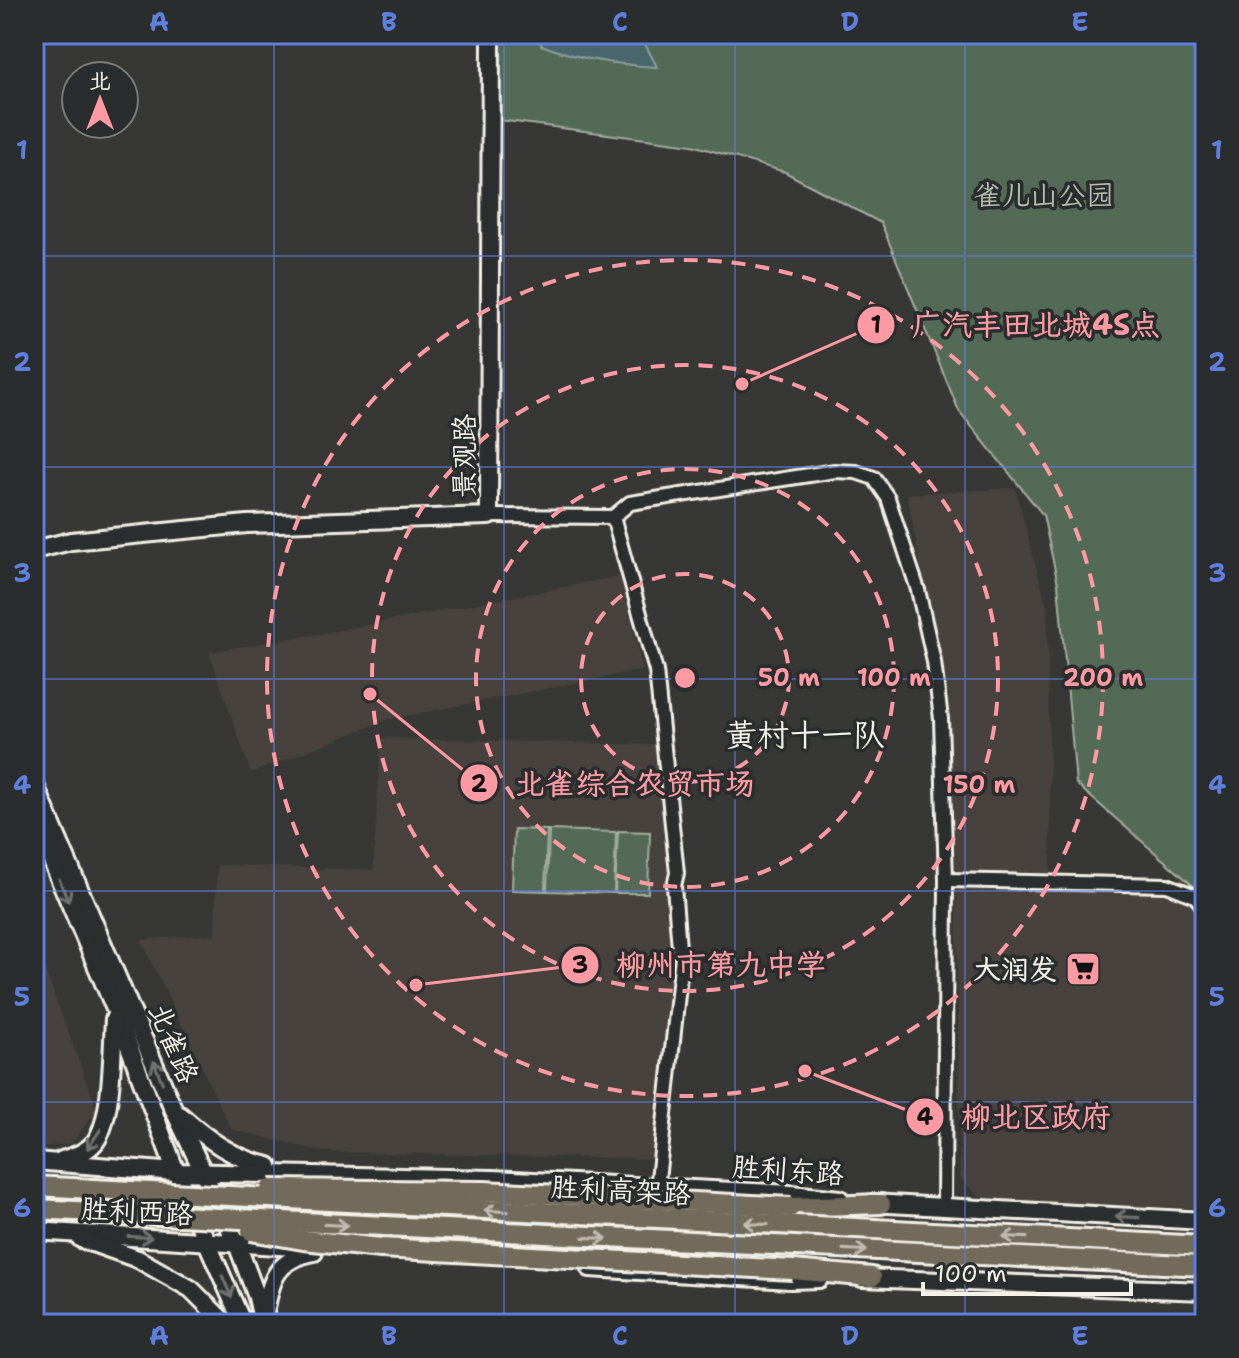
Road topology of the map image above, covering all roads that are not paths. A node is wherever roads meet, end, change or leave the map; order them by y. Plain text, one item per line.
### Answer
1 (491, 34) edge
2 (489, 516) junction
3 (613, 517) junction
4 (34, 550) edge
5 (34, 783) edge
6 (34, 819) edge
7 (946, 880) junction
8 (1205, 908) edge
9 (115, 1009) junction
10 (173, 1108) junction
11 (34, 1161) edge
12 (57, 1162) junction
13 (176, 1172) junction
14 (205, 1172) junction
15 (306, 1174) junction
16 (34, 1186) edge
17 (657, 1189) junction
18 (165, 1194) junction
19 (881, 1204) junction
20 (944, 1207) junction
21 (34, 1209) edge
22 (165, 1216) junction
23 (1205, 1221) edge
24 (34, 1231) edge
25 (64, 1233) junction
26 (208, 1241) junction
27 (237, 1244) junction
28 (1205, 1246) edge
29 (329, 1249) junction
30 (1205, 1266) edge
31 (872, 1277) junction
32 (1205, 1291) edge
33 (226, 1324) edge
34 (243, 1324) edge
35 (263, 1324) edge

1 - 2 main road, 景观路
2 - 3 street
2 - 4 main road, 景观路
3 - 7 street
3 - 17 street
10 -> 5 main road, 北雀路
6 -> 9 main road, 北雀路
7 - 8 street
7 - 20 street
9 -> 12 main road
9 - 13 main road, 北雀路
10 - 14 main road, 北雀路
10 - 15 main road
11 - 12 main road, 胜利西路
12 - 13 main road, 胜利西路
13 - 14 main road, 胜利东路
13 - 26 main road, 北雀路
14 - 15 main road, 胜利东路
14 - 27 main road, 北雀路
15 - 17 main road, 胜利东路
16 - 18 main road, 胜利高架路, bridge
17 - 19 main road, 胜利东路
18 - 19 main road, bridge
28 -> 18 main road, 胜利高架路, bridge
19 - 20 main road, 胜利东路
23 -> 20 main road, 胜利东路
21 - 22 main road, 胜利高架路, bridge
22 -> 30 main road, 胜利高架路, bridge
22 - 31 main road, bridge
24 - 25 main road, 胜利西路
25 -> 26 main road, 胜利西路
25 - 33 main road
26 - 27 main road, 胜利西路
26 -> 34 main road, 北雀路
27 - 29 main road
27 - 35 main road, 北雀路
29 - 31 main road
29 - 35 main road
31 - 32 main road

